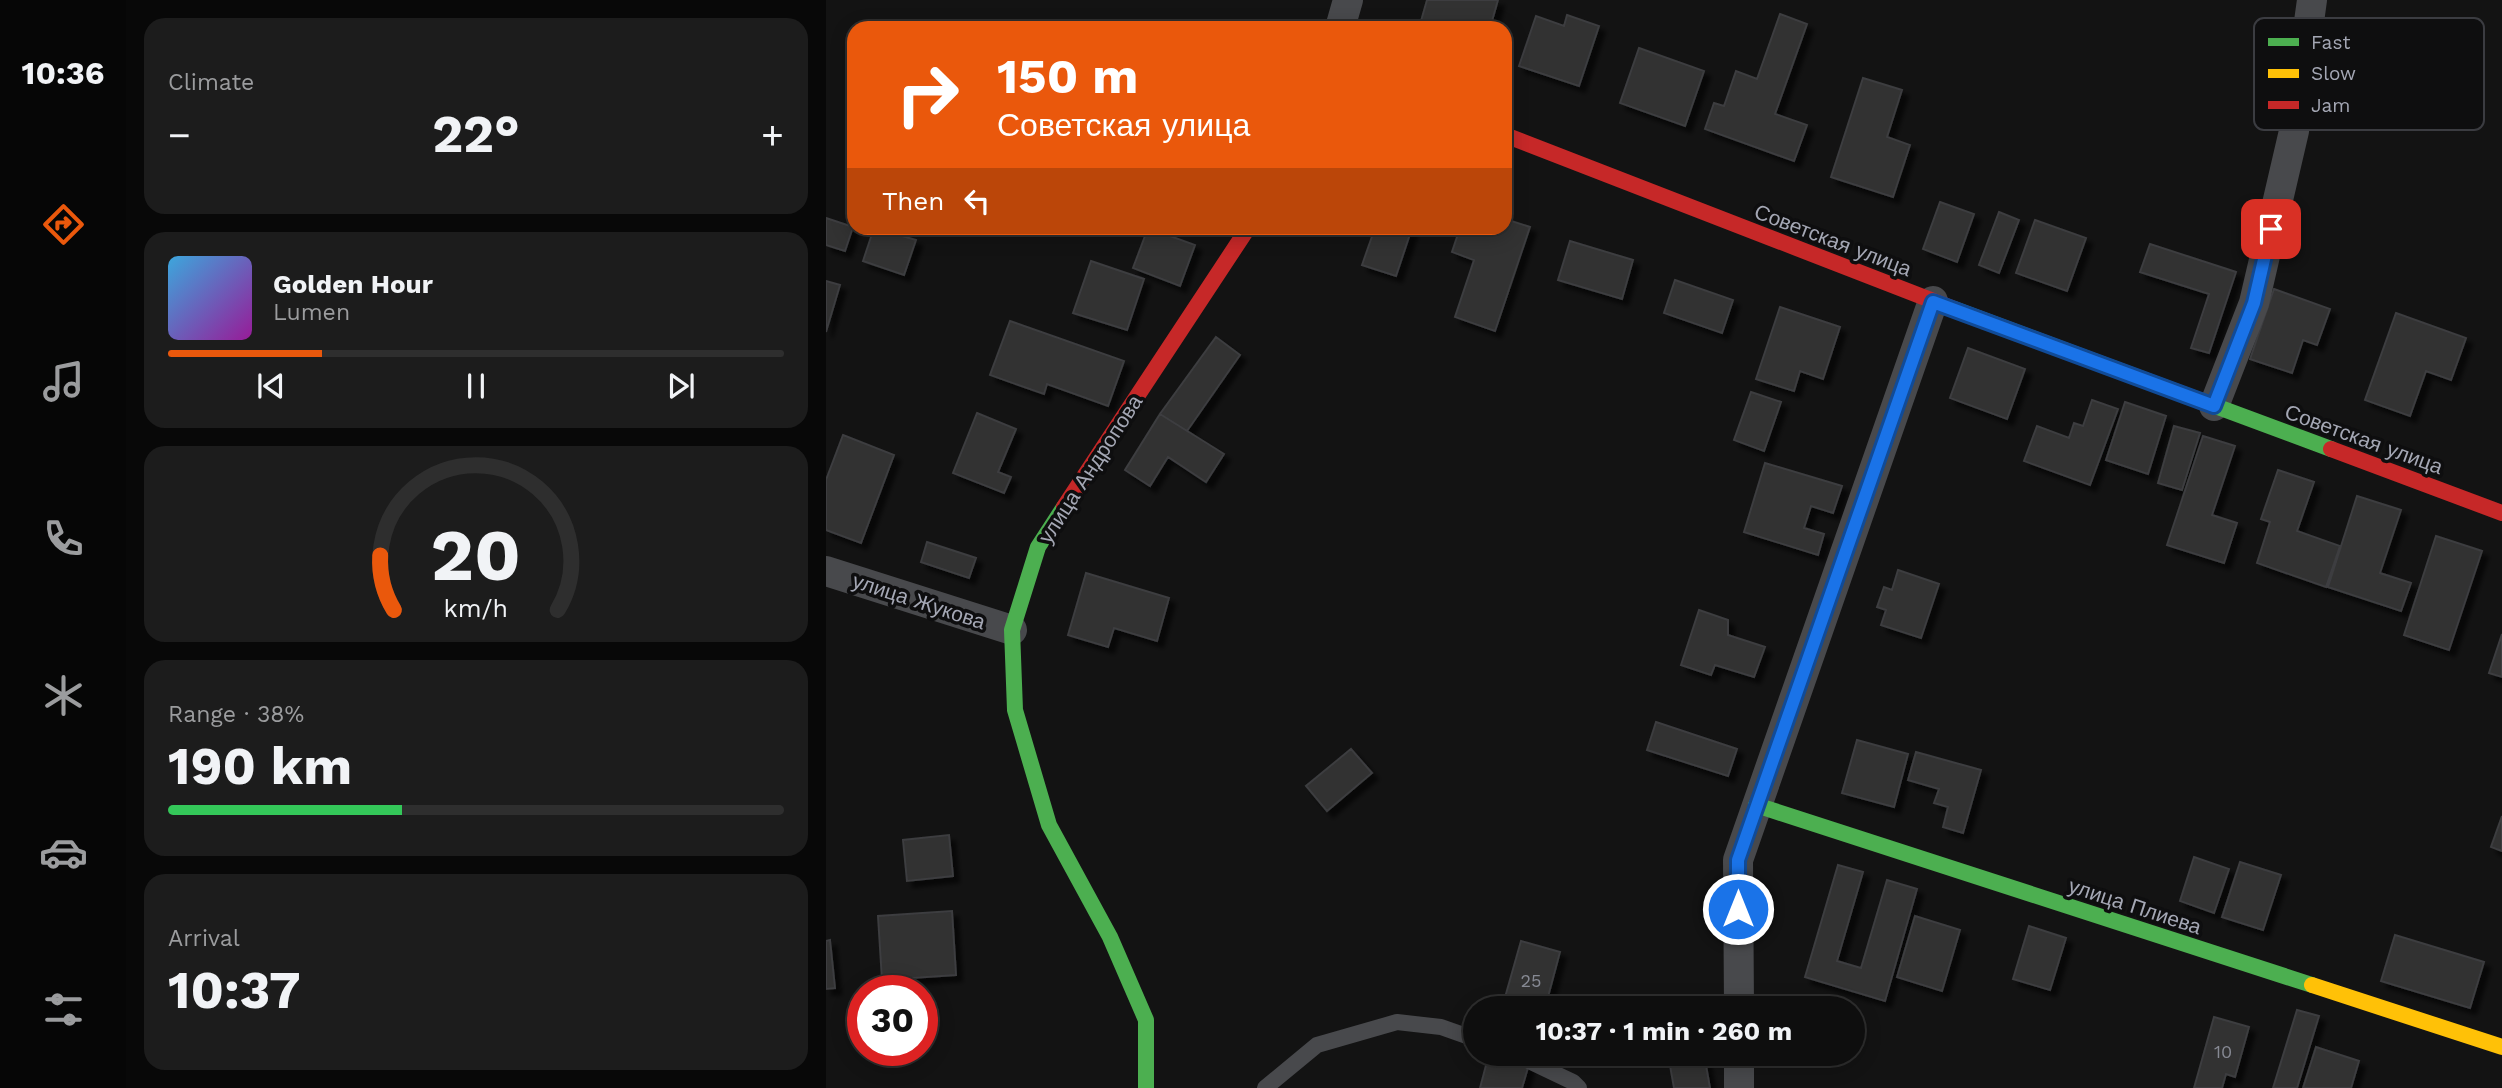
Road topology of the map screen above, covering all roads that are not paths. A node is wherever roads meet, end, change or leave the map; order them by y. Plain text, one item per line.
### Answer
1 (1349, 0) edge
2 (2312, 0) edge
3 (2310, 18) edge
4 (1342, 21) edge
5 (2294, 130) edge
6 (1512, 138) edge
7 (1243, 235) edge
8 (1933, 302) junction
9 (2214, 406) junction
10 (2502, 513) edge
11 (826, 571) edge
12 (1012, 631) junction
13 (1756, 805) junction
14 (1739, 996) edge
15 (1463, 1035) edge
16 (2502, 1047) edge
17 (1539, 1066) edge
18 (1739, 1066) edge
19 (1146, 1088) edge
20 (1265, 1088) edge
21 (1579, 1088) edge
22 (1739, 1088) edge

1 - 4 street
2 - 3 street
5 - 9 street
6 - 8 street, Советская улица
7 - 12 street, улица Андропова
8 - 9 street, Советская улица
8 - 13 street
9 - 10 street, Советская улица
11 - 12 street, улица Жукова
12 - 19 street, улица Андропова
13 - 14 street
13 - 16 street, улица Плиева
15 - 20 lane
17 - 21 lane
18 - 22 street

